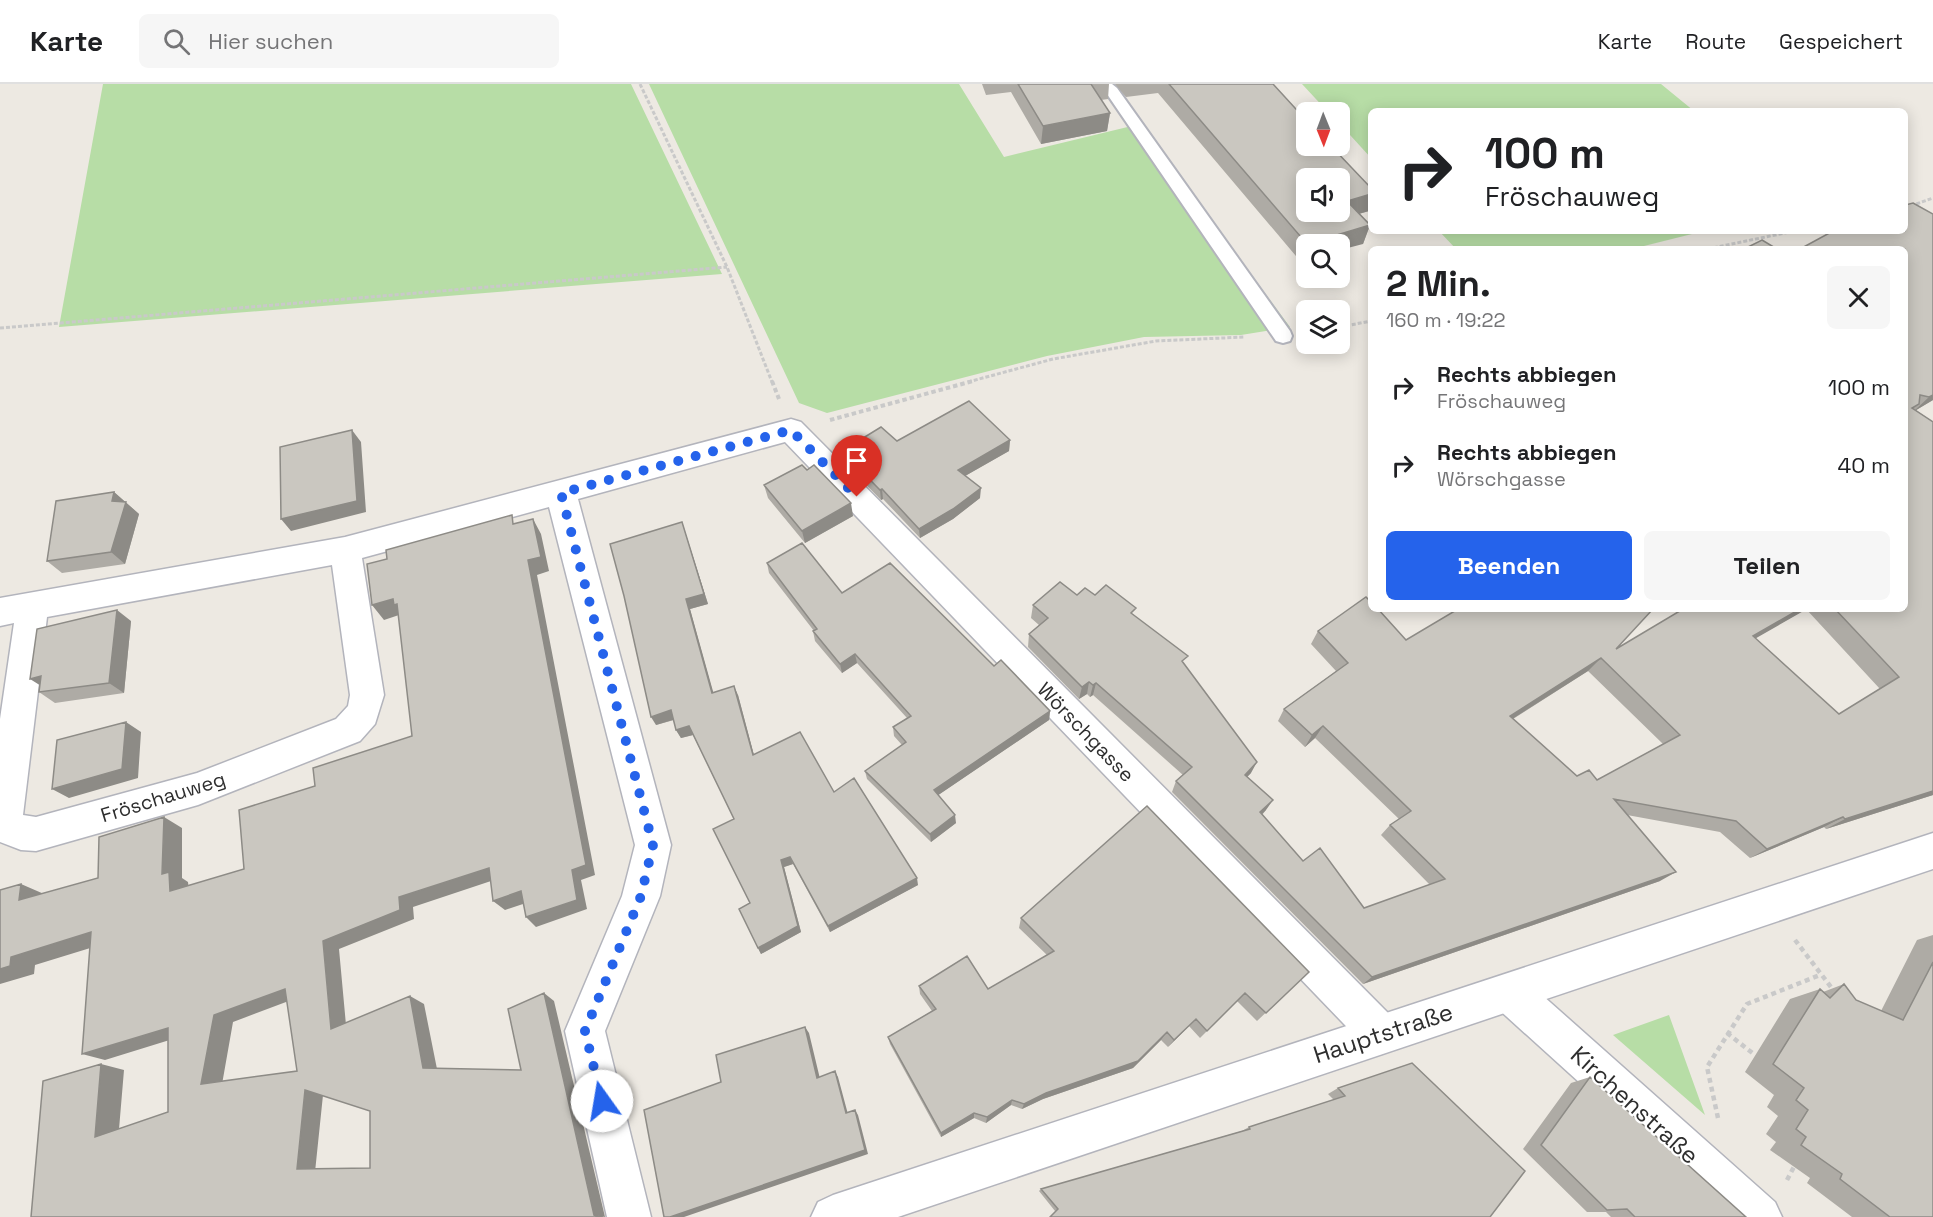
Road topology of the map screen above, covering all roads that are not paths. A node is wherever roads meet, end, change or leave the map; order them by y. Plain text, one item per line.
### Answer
1 (1101, 84) edge
2 (1283, 336) road end
3 (791, 430) joint
4 (561, 493) junction
5 (345, 550) junction
6 (16, 609) edge
7 (1933, 851) edge
8 (1510, 993) junction
9 (1381, 1034) junction
10 (629, 1217) edge
11 (833, 1217) edge
12 (1760, 1217) edge

1 - 2 lane
3 - 4 street, Fröschauweg
3 - 9 street, Wörschgasse
4 - 5 street, Fröschauweg
4 - 10 street
5 - 6 street, Fröschauweg
5 - 6 street, Fröschauweg
7 - 8 street, Hauptstraße
8 - 9 street, Hauptstraße
8 - 12 street, Kirchenstraße
9 - 11 street, Hauptstraße

